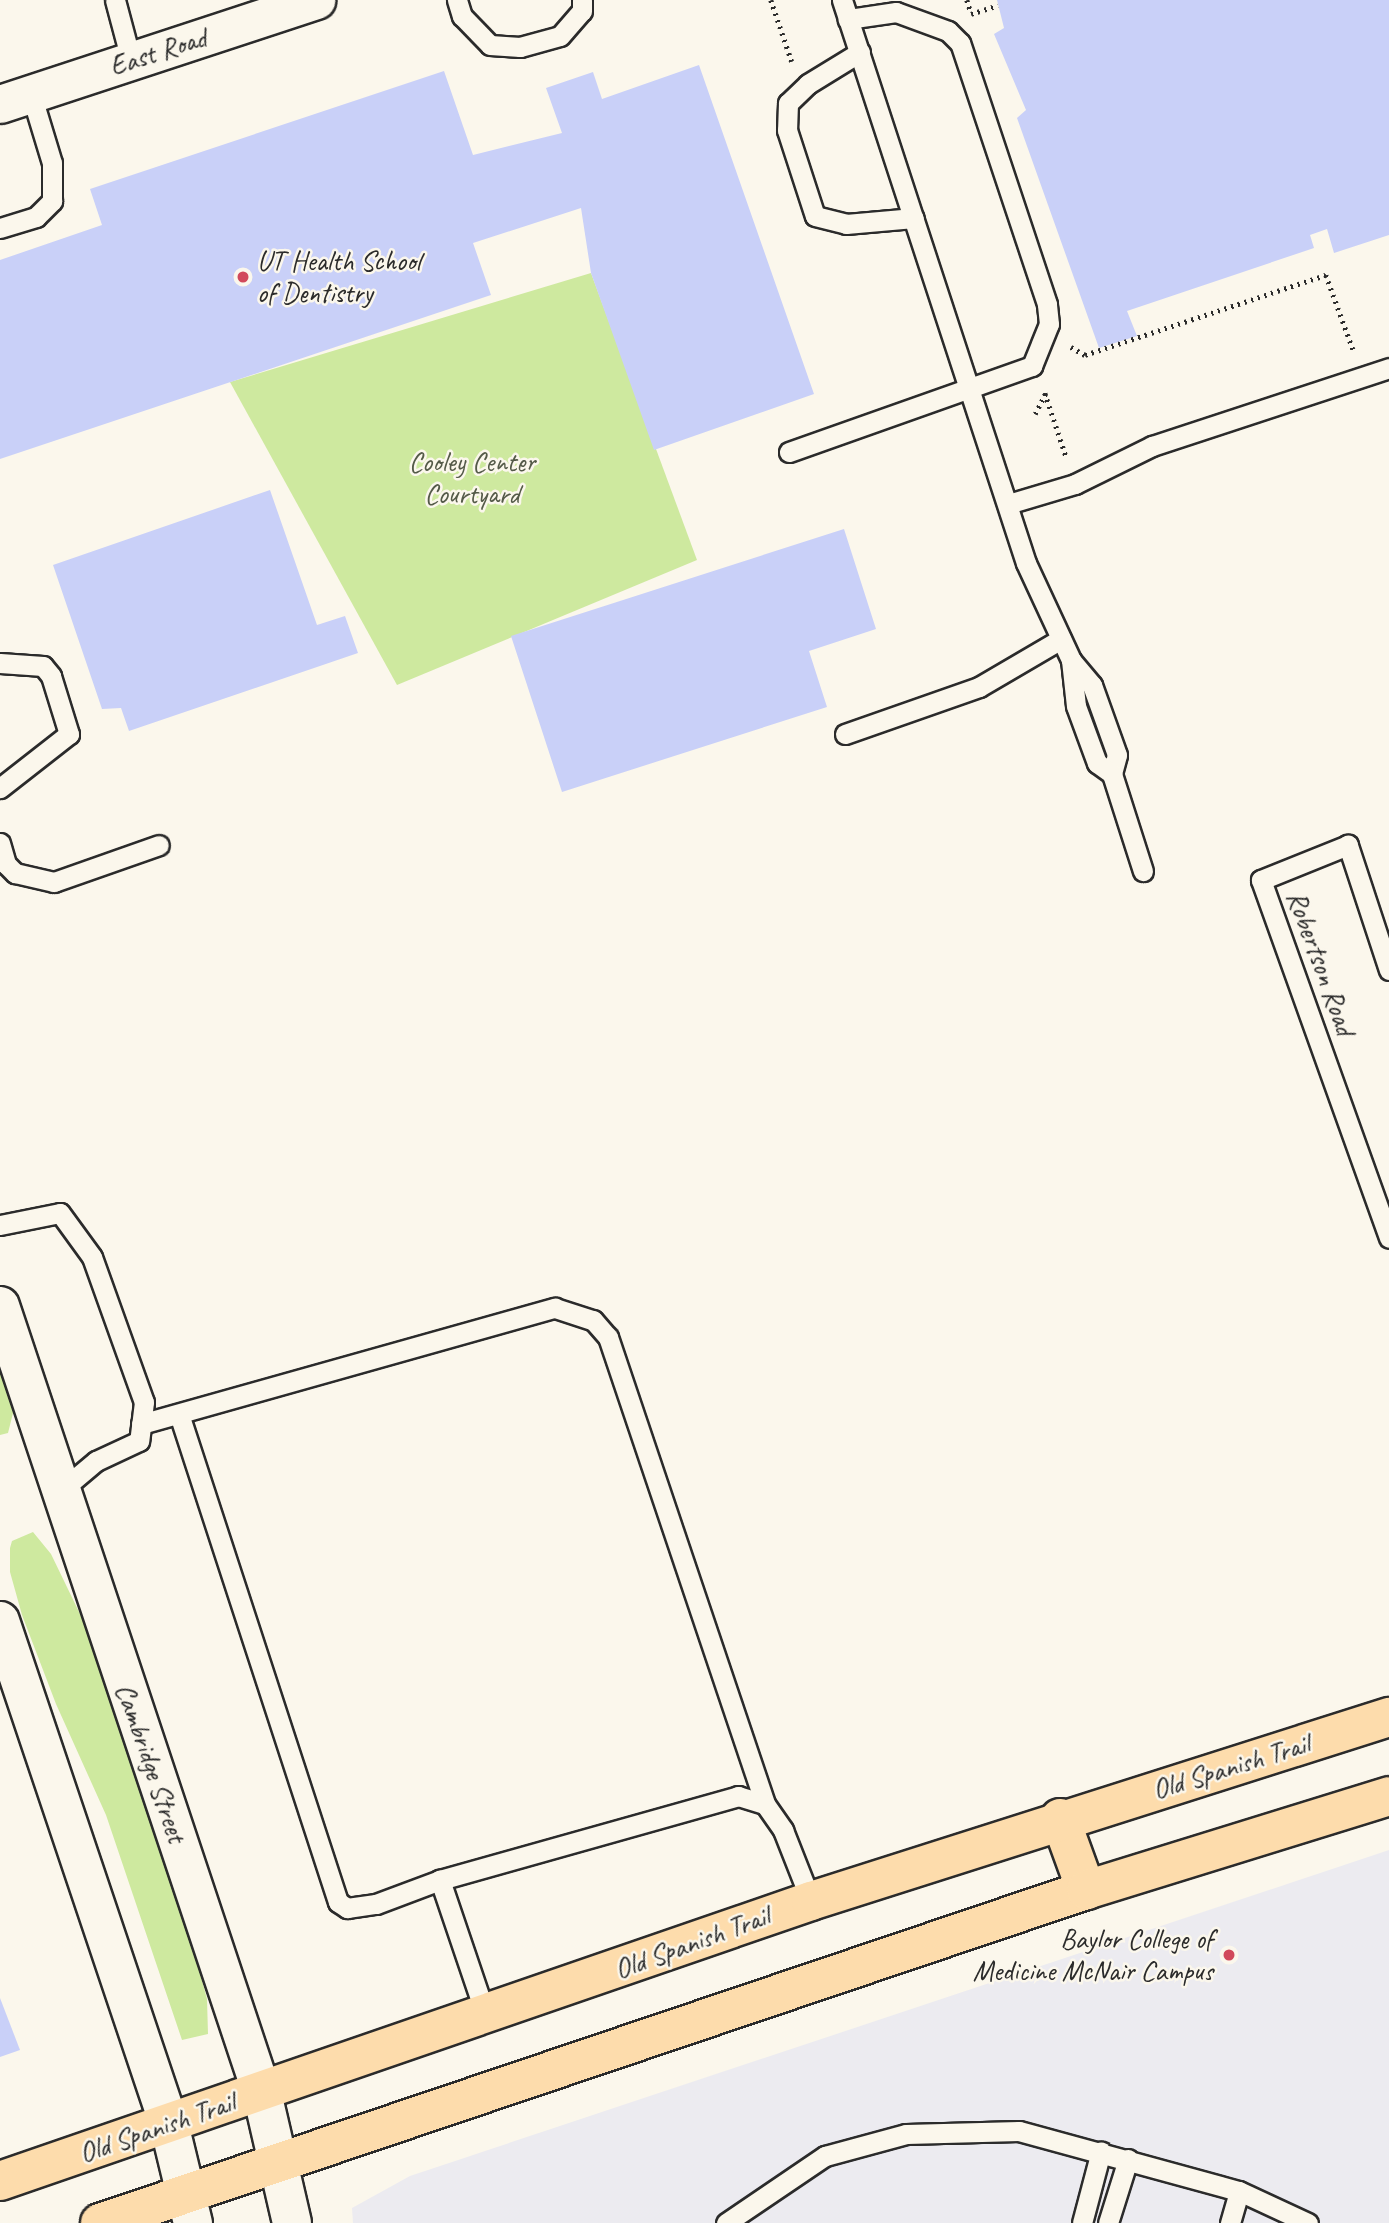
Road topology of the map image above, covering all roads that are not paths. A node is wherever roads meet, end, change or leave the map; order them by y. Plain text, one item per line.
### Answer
1 (316, 0) edge
2 (457, 0) edge
3 (582, 0) edge
4 (114, 1) edge
5 (845, 9) edge
6 (860, 52) junction
7 (131, 61) junction
8 (15, 99) edge
9 (914, 218) junction
10 (0, 228) edge
11 (1389, 369) edge
12 (970, 388) junction
13 (789, 452) dead end
14 (1008, 504) junction
15 (1061, 639) junction
16 (0, 663) edge
17 (845, 734) dead end
18 (0, 788) edge
19 (0, 843) edge
20 (159, 845) dead end
21 (1143, 871) dead end
22 (1389, 970) edge
23 (0, 1225) edge
24 (1389, 1238) edge
25 (0, 1306) edge
26 (179, 1414) junction
27 (141, 1424) junction
28 (59, 1492) junction
29 (0, 1621) edge
30 (1389, 1717) edge
31 (1389, 1796) edge
32 (765, 1804) junction
33 (1060, 1818) junction
34 (440, 1880) junction
35 (1086, 1890) junction
36 (811, 1901) junction
37 (486, 2016) junction
38 (262, 2092) junction
39 (169, 2124) junction
40 (1101, 2151) junction
41 (1128, 2159) junction
42 (277, 2163) junction
43 (0, 2181) edge
44 (1239, 2191) junction
45 (190, 2208) edge
46 (100, 2223) edge
47 (292, 2223) edge
48 (726, 2223) edge
49 (1082, 2223) edge
50 (1108, 2223) edge
51 (1230, 2223) edge
52 (1308, 2223) edge

1 - 7 street, East Road
2 - 3 lane
4 - 7 lane
5 - 6 lane
5 - 12 lane
6 - 9 lane
6 - 9 lane
7 - 8 street, East Road
8 - 10 lane
9 - 12 lane
11 - 14 lane
12 - 13 lane
12 - 14 lane
14 - 15 lane
15 - 17 lane
15 - 21 lane
16 - 18 lane
19 - 20 lane
22 - 24 lane, Robertson Road
23 - 27 lane
25 - 28 street, Cambridge Street
26 - 27 lane
26 - 32 lane
26 - 34 lane
27 - 28 lane
28 - 38 street, Cambridge Street
29 - 39 street
30 - 33 main road, Old Spanish Trail
31 - 35 main road
32 - 34 lane
32 - 36 lane
33 - 35 main road
33 - 36 main road, Old Spanish Trail
34 - 37 lane
35 - 42 main road
36 - 37 main road, Old Spanish Trail
37 - 38 main road, Old Spanish Trail
38 - 39 main road, Old Spanish Trail
38 - 42 street, Cambridge Street
39 - 43 main road, Old Spanish Trail
39 - 45 street
40 - 41 lane
40 - 48 lane
40 - 49 lane
41 - 44 lane
41 - 50 lane
42 - 45 main road
42 - 47 street, Cambridge Street
44 - 51 lane
44 - 52 lane
45 - 46 main road

